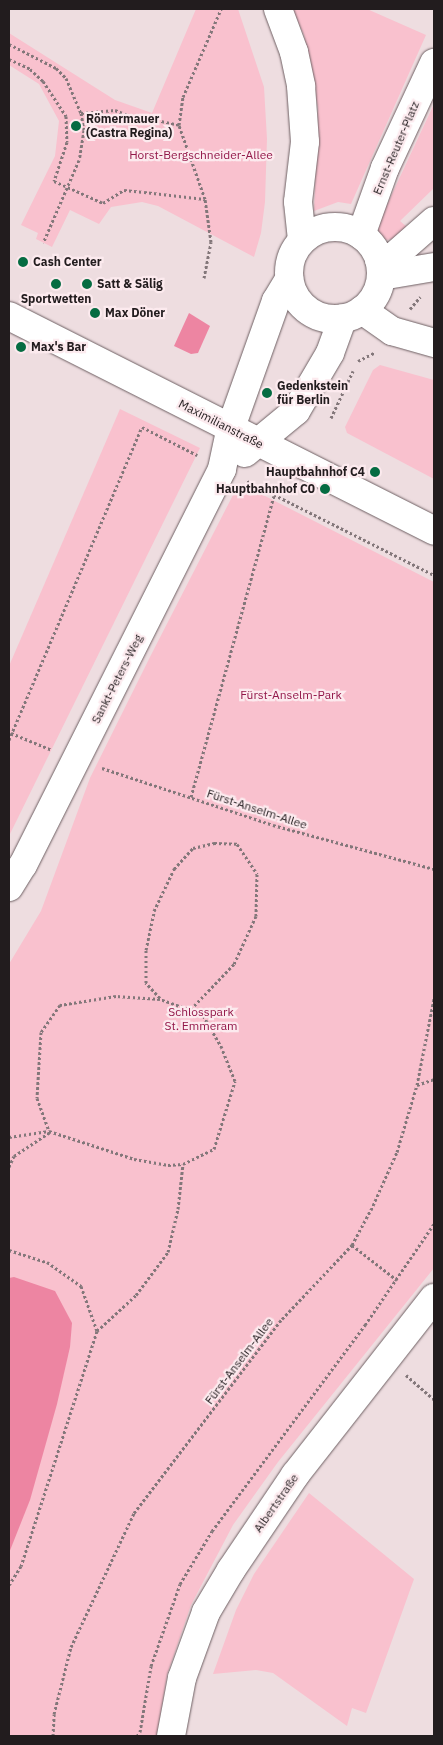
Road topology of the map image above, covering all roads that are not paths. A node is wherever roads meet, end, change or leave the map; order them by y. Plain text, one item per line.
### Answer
1 (278, 9) edge
2 (434, 63) edge
3 (434, 221) edge
4 (361, 235) junction
5 (302, 241) junction
6 (380, 268) junction
7 (434, 268) edge
8 (289, 279) junction
9 (353, 314) junction
10 (9, 316) edge
11 (434, 343) edge
12 (230, 430) junction
13 (259, 444) junction
14 (222, 469) junction
15 (434, 531) edge
16 (9, 887) edge
17 (434, 1298) edge
18 (171, 1736) edge

1 - 5 street
2 - 4 street, Ernst-Reuter-Platz
3 - 6 street
4 - 5 street
4 - 6 street
5 - 8 street
6 - 7 street
6 - 9 street
8 - 9 street
8 - 12 street
9 - 11 street
9 - 13 street
10 - 12 street, Maximilianstraße
12 - 13 street, Maximilianstraße
12 - 14 street, Sankt-Peters-Weg
13 - 14 street, Sankt-Peters-Weg
13 - 15 street, Maximilianstraße
14 - 16 street, Sankt-Peters-Weg
17 - 18 street, Albertstraße

